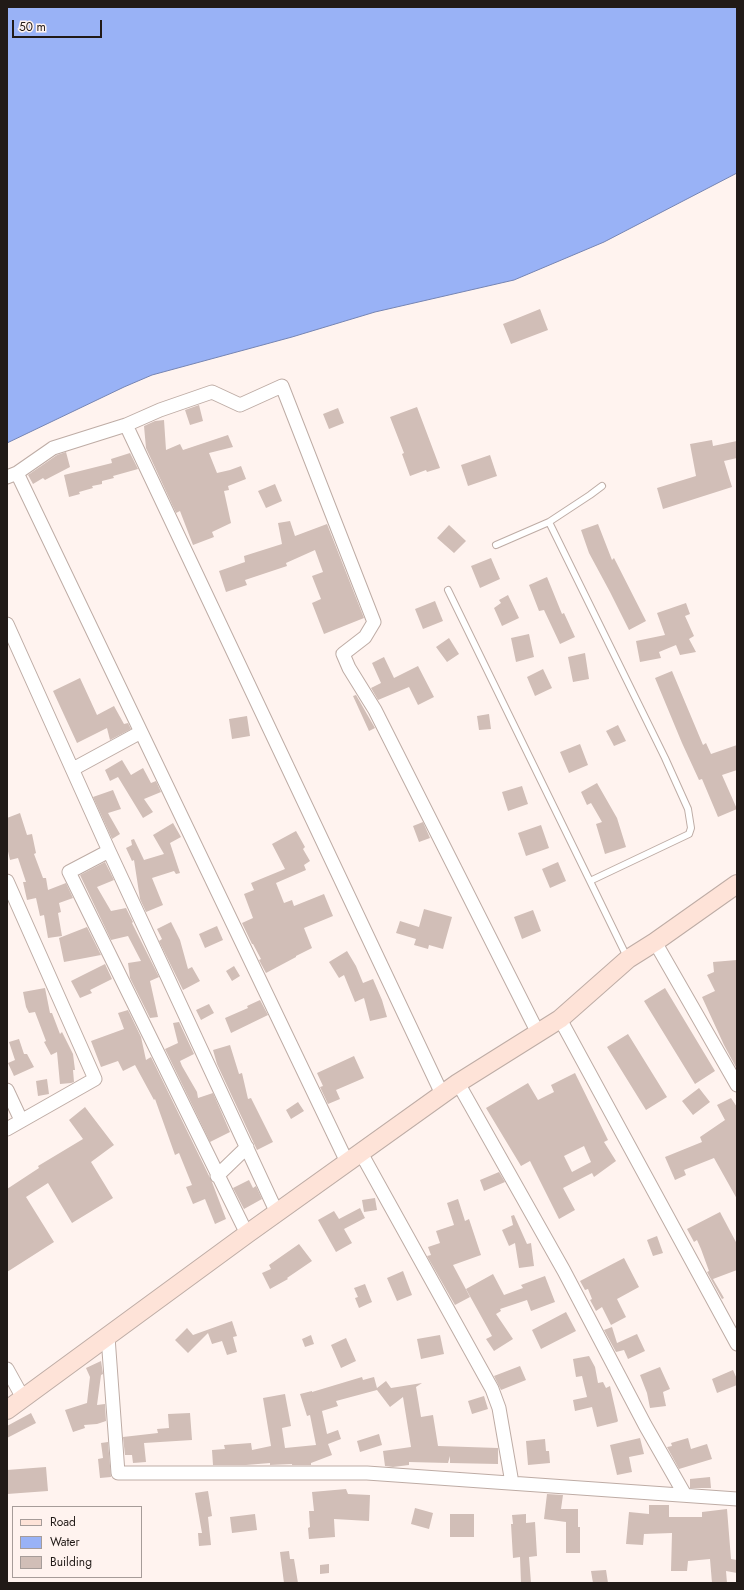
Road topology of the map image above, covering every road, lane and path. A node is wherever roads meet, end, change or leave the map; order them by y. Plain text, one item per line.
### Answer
1 (126, 426) junction
2 (12, 475) edge
3 (602, 486) dead end
4 (549, 522) junction
5 (496, 545) dead end
6 (448, 590) dead end
7 (7, 624) edge
8 (141, 732) junction
9 (73, 769) junction
10 (109, 851) junction
11 (7, 881) edge
12 (590, 881) junction
13 (737, 884) edge
14 (655, 942) junction
15 (628, 959) junction
16 (560, 1019) junction
17 (538, 1033) junction
18 (458, 1083) junction
19 (737, 1085) edge
20 (7, 1090) edge
21 (442, 1094) junction
22 (22, 1120) junction
23 (7, 1129) edge
24 (247, 1147) junction
25 (355, 1158) junction
26 (217, 1176) junction
27 (278, 1214) junction
28 (246, 1234) junction
29 (108, 1336) junction
30 (737, 1344) edge
31 (7, 1369) edge
32 (23, 1398) junction
33 (7, 1410) edge
34 (512, 1483) junction
35 (685, 1495) junction
36 (737, 1499) edge

1 - 2 street
1 - 17 street
1 - 21 street
2 - 8 street
3 - 4 lane
4 - 5 lane
4 - 12 lane
6 - 12 lane
7 - 9 street
8 - 9 street
8 - 25 street
9 - 10 street
10 - 24 street
10 - 26 street
11 - 22 street
12 - 15 lane
13 - 14 street
14 - 15 street
14 - 19 street
15 - 16 street
16 - 17 street
16 - 30 street
17 - 18 street
18 - 21 street
18 - 35 street
20 - 22 street
21 - 25 street
22 - 23 street
24 - 26 street
24 - 27 street
25 - 27 street
25 - 34 street
26 - 28 street
27 - 28 street
28 - 29 street
29 - 32 street
29 - 34 street
31 - 32 street
32 - 33 street
34 - 35 street
35 - 36 street

